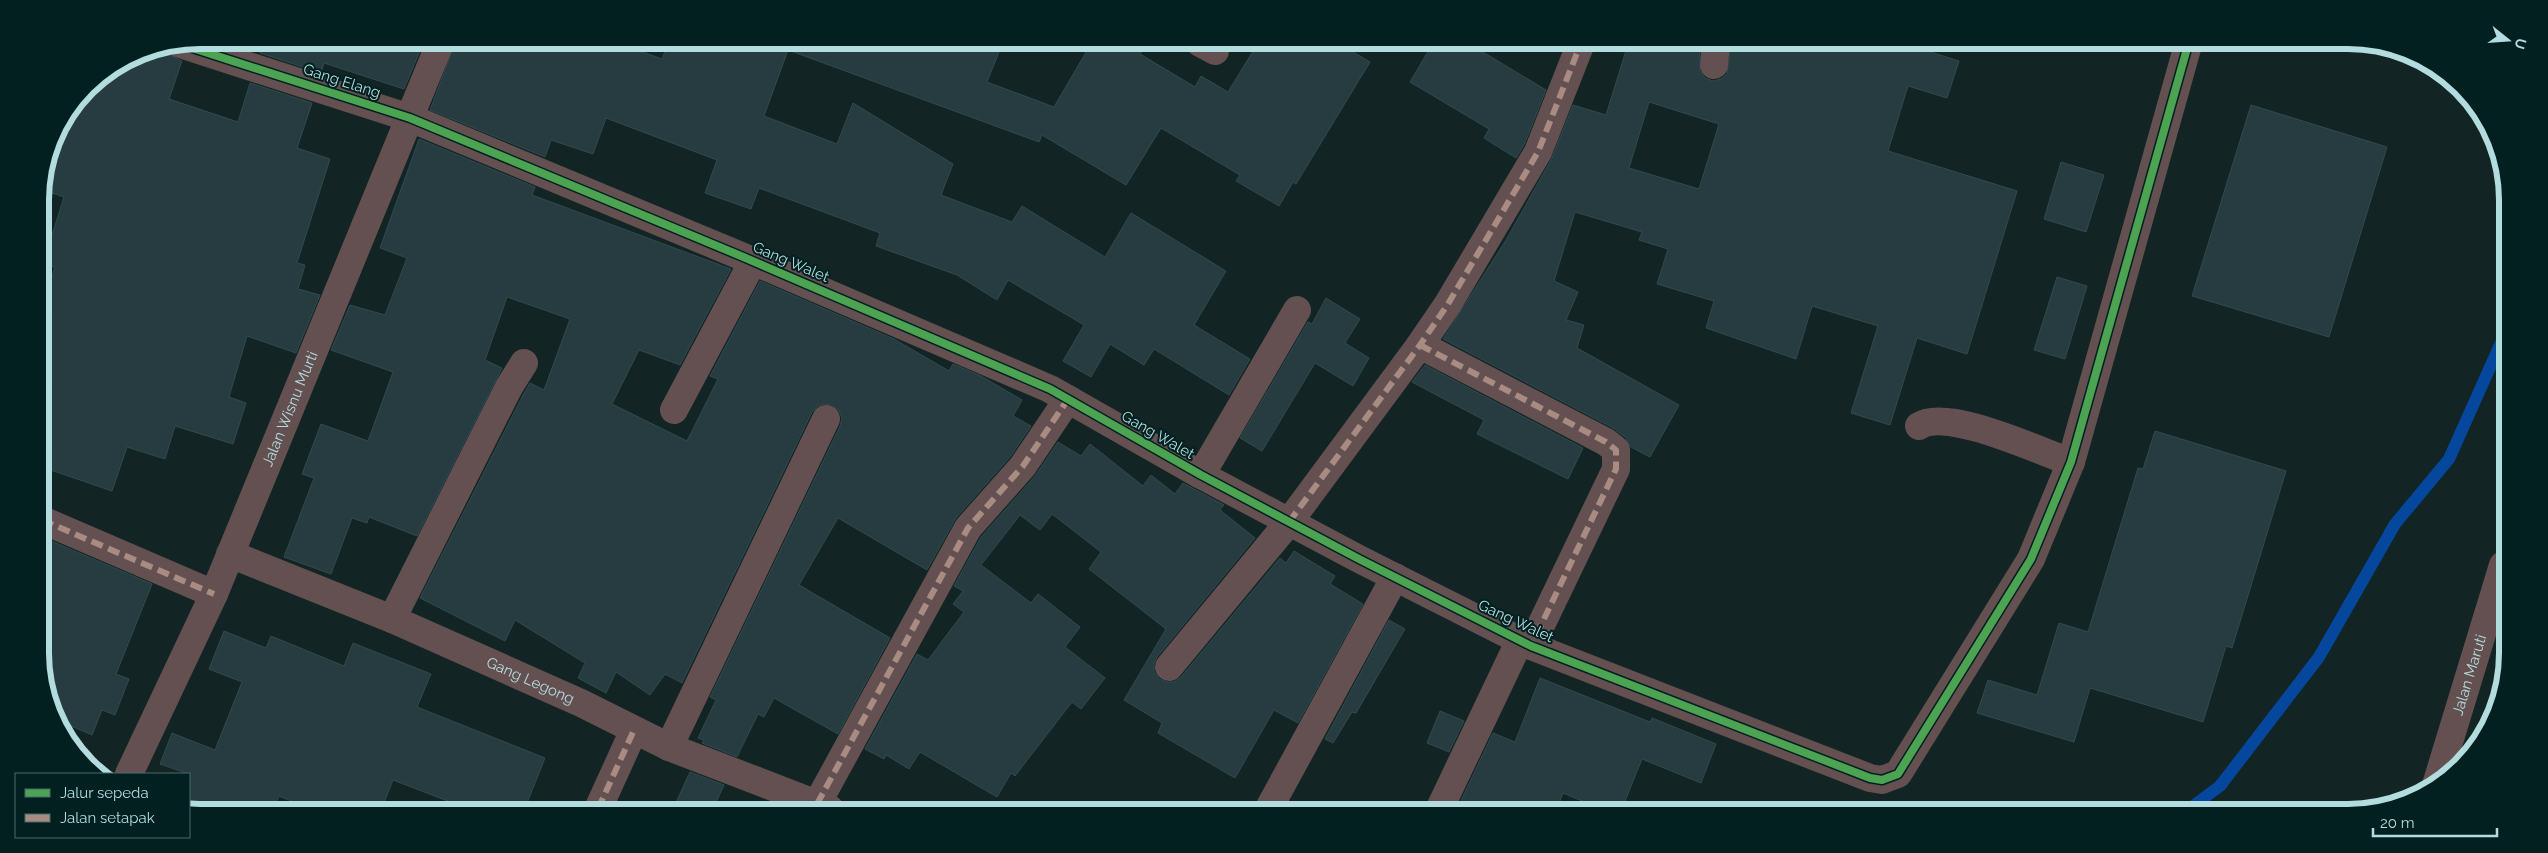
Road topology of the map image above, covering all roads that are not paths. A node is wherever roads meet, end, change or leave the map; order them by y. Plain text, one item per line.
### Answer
1 (196, 49) edge
2 (438, 49) edge
3 (1579, 49) edge
4 (2187, 49) edge
5 (410, 118) junction
6 (753, 261) junction
7 (1297, 310) dead end
8 (1420, 345) junction
9 (524, 363) dead end
10 (1068, 399) junction
11 (674, 410) dead end
12 (826, 420) dead end
13 (1919, 426) dead end
14 (2071, 462) junction
15 (1201, 475) junction
16 (1289, 522) junction
17 (49, 523) edge
18 (230, 554) junction
19 (1395, 577) junction
20 (2499, 579) edge
21 (214, 594) junction
22 (392, 619) junction
23 (1526, 643) junction
24 (1169, 667) dead end
25 (634, 730) junction
26 (669, 747) junction
27 (129, 773) edge
28 (2440, 773) edge
29 (600, 804) edge
30 (818, 804) edge
31 (824, 804) edge
32 (1271, 804) edge
33 (1442, 804) edge

1 - 5 street, Gang Elang
2 - 5 street, Jalan Wisnu Murti
3 - 8 street
4 - 14 street
5 - 6 street, Gang Walet
5 - 18 street, Jalan Wisnu Murti
6 - 10 street, Gang Walet
6 - 11 street
7 - 15 street
8 - 16 street
8 - 23 street
9 - 22 street
10 - 15 street, Gang Walet
10 - 31 street
12 - 26 street
13 - 14 street
14 - 23 street, Gang Walet
15 - 16 street, Gang Walet
16 - 19 street, Gang Walet
16 - 24 street
17 - 21 street
18 - 21 street, Jalan Wisnu Murti
18 - 22 street, Gang Legong
19 - 23 street, Gang Walet
19 - 32 street
20 - 28 street, Jalan Maruti
21 - 27 street, Jalan Wisnu Murti
22 - 25 street, Gang Legong
23 - 33 street
25 - 26 street, Gang Legong
25 - 29 street
26 - 30 street, Gang Legong

